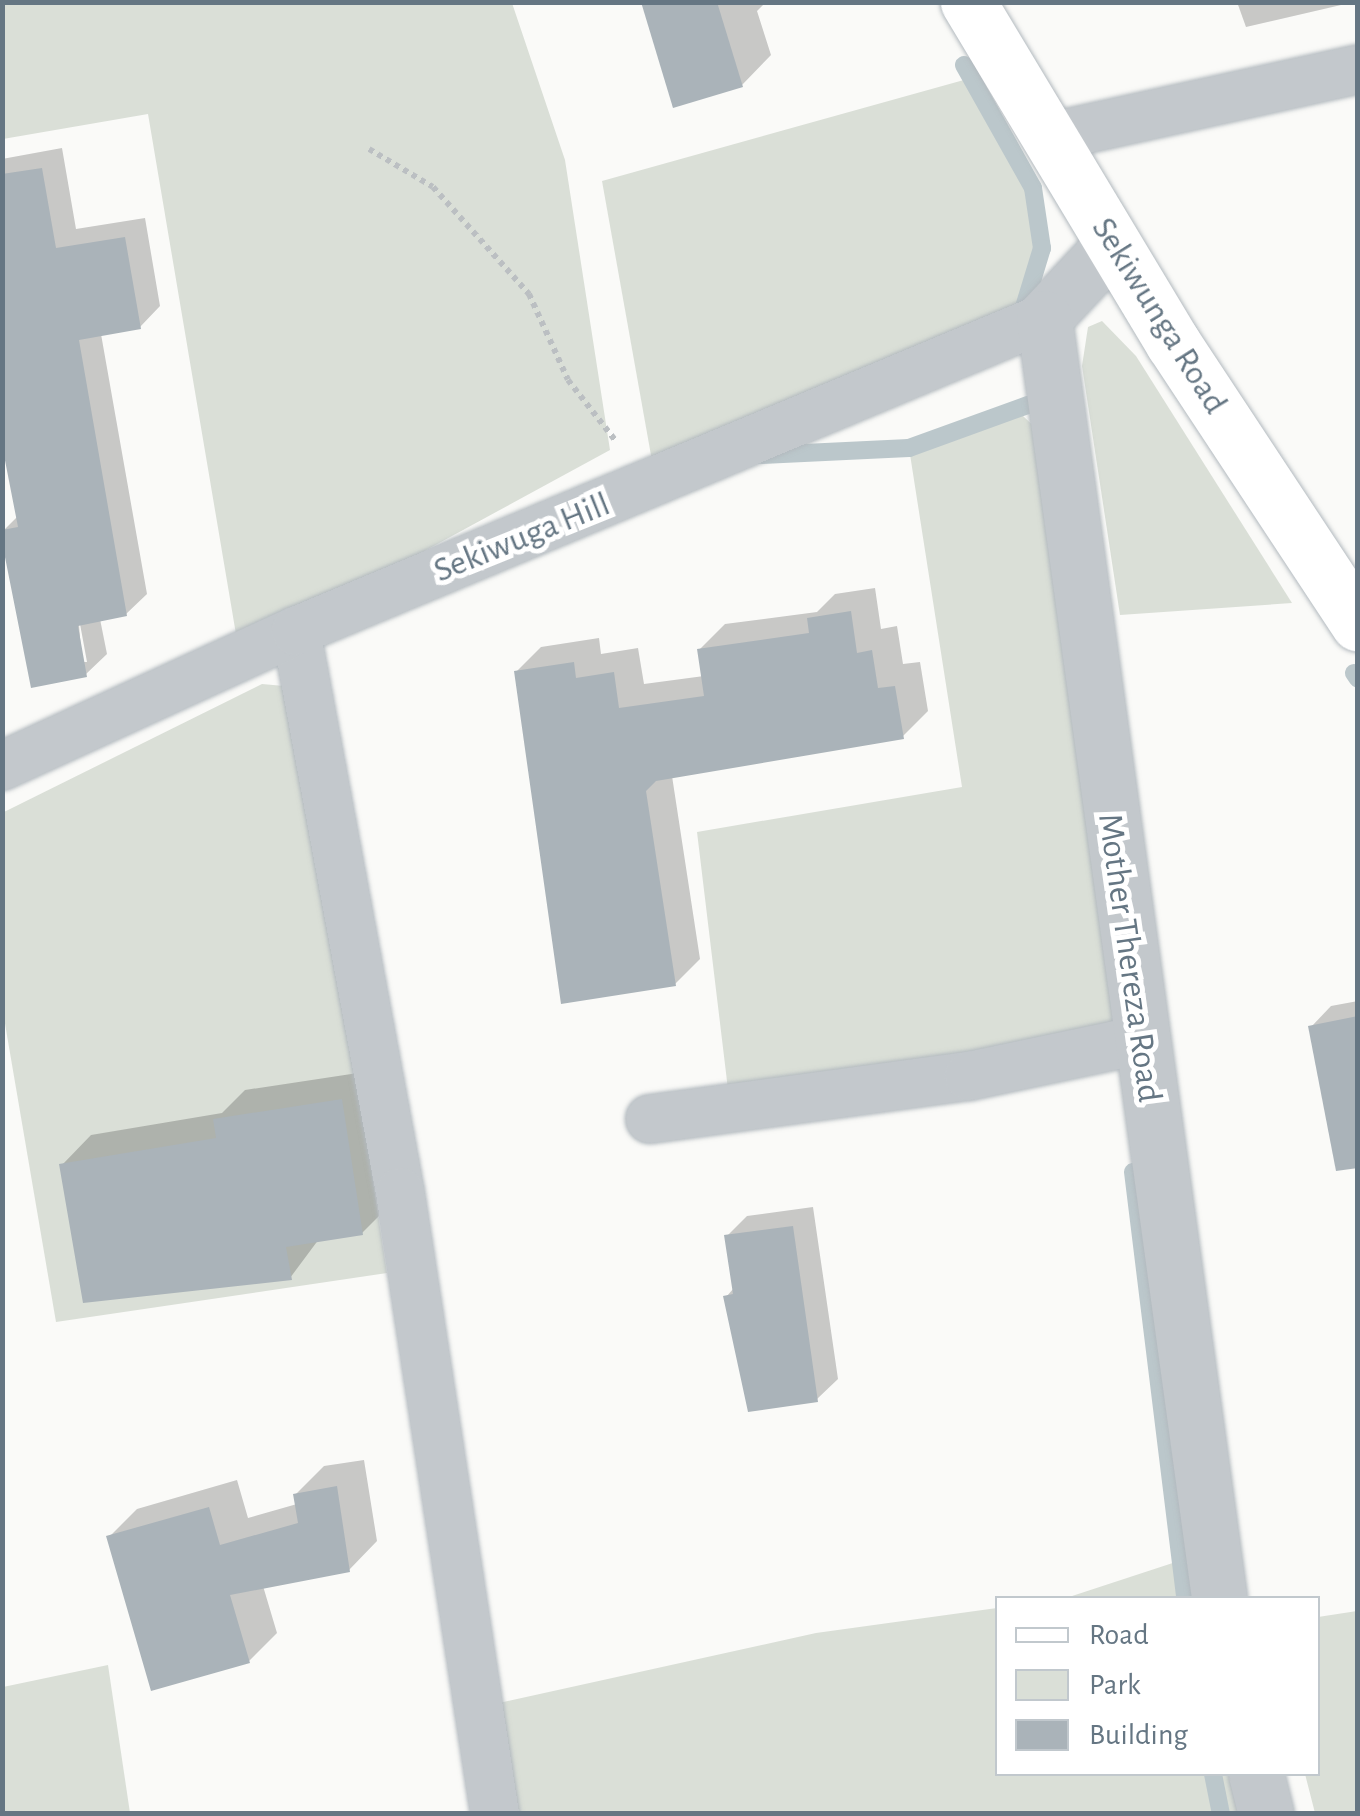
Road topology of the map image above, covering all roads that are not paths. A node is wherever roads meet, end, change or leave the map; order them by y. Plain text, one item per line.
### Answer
1 (968, 2) edge
2 (1358, 69) edge
3 (1050, 136) junction
4 (1112, 244) junction
5 (1044, 318) junction
6 (1358, 624) edge
7 (296, 631) junction
8 (2, 766) edge
9 (1140, 1040) junction
10 (650, 1119) dead end
11 (1219, 1596) edge
12 (1256, 1776) edge
13 (495, 1814) edge
14 (1266, 1814) edge

1 - 3 main road, Sekiwunga Road
2 - 3 street
3 - 4 main road, Sekiwunga Road
4 - 5 street
4 - 6 main road, Sekiwunga Road
5 - 7 street, Sekiwuga Hill
5 - 9 street, Mother Thereza Road
7 - 8 street, Sekiwuga Hill
7 - 13 street
9 - 10 street
9 - 11 street, Mother Thereza Road
12 - 14 street

